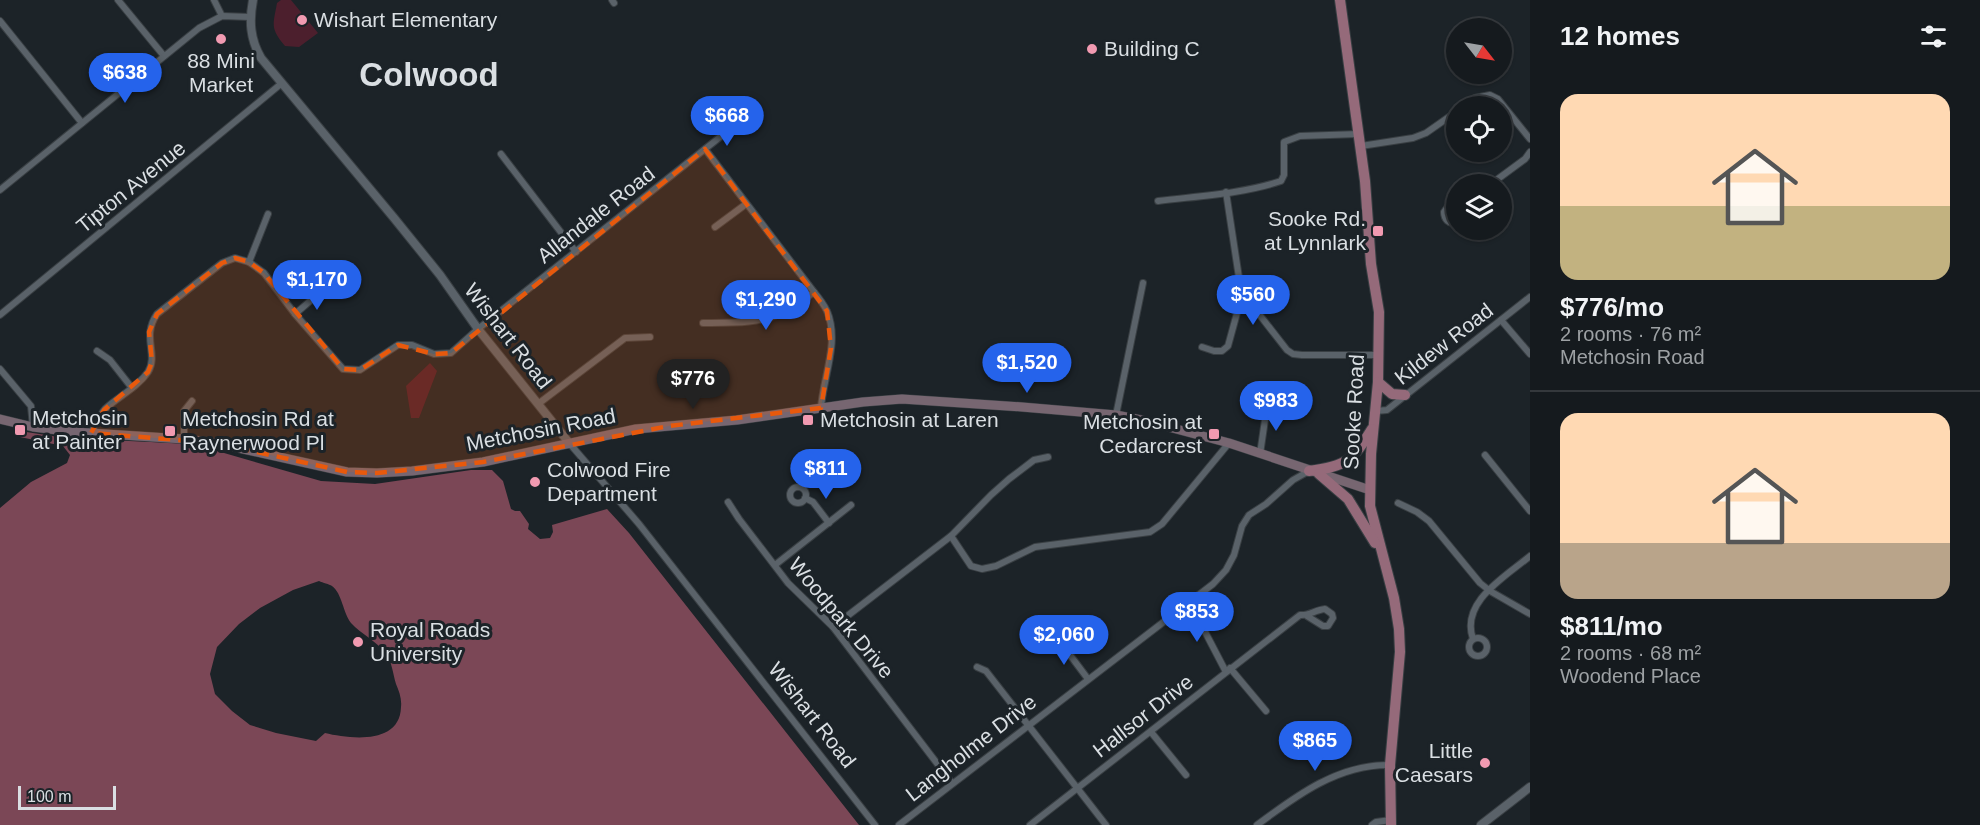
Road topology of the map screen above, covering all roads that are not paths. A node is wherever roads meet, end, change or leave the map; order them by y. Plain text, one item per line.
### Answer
1 (118, 0) edge
2 (214, 0) edge
3 (253, 0) edge
4 (1340, 0) edge
5 (222, 16) junction
6 (250, 17) junction
7 (0, 21) edge
8 (164, 56) junction
9 (282, 83) junction
10 (1512, 116) edge
11 (1446, 119) edge
12 (82, 123) junction
13 (734, 126) dead end
14 (1359, 134) junction
15 (1530, 139) edge
16 (1361, 146) junction
17 (705, 149) junction
18 (1530, 152) edge
19 (501, 154) dead end
20 (1504, 174) edge
21 (0, 190) edge
22 (1226, 192) junction
23 (1158, 201) dead end
24 (746, 204) junction
25 (268, 214) dead end
26 (715, 227) dead end
27 (576, 252) junction
28 (249, 262) junction
29 (1143, 283) dead end
30 (324, 289) dead end
31 (814, 292) junction
32 (1245, 296) junction
33 (1530, 297) edge
34 (295, 314) junction
35 (0, 315) edge
36 (1501, 320) junction
37 (703, 323) dead end
38 (478, 329) junction
39 (650, 338) dead end
40 (1202, 347) dead end
41 (97, 351) dead end
42 (1530, 354) edge
43 (1377, 355) junction
44 (0, 369) edge
45 (1378, 382) junction
46 (132, 388) junction
47 (1405, 395) junction
48 (192, 401) dead end
49 (538, 404) junction
50 (1267, 406) dead end
51 (821, 408) junction
52 (1376, 411) junction
53 (1116, 415) junction
54 (0, 419) edge
55 (33, 427) junction
56 (1374, 427) junction
57 (91, 433) junction
58 (184, 439) junction
59 (1229, 443) junction
60 (570, 444) junction
61 (1260, 454) junction
62 (1485, 455) dead end
63 (1048, 457) dead end
64 (1289, 464) junction
65 (1314, 472) junction
66 (1293, 480) junction
67 (1370, 490) junction
68 (805, 498) dead end
69 (728, 502) dead end
70 (1398, 503) dead end
71 (851, 505) dead end
72 (1530, 511) edge
73 (829, 523) junction
74 (951, 537) junction
75 (1530, 556) edge
76 (1384, 559) junction
77 (775, 565) junction
78 (1490, 591) junction
79 (1190, 603) junction
80 (1530, 614) edge
81 (1307, 616) dead end
82 (833, 627) junction
83 (1058, 639) dead end
84 (1473, 639) dead end
85 (977, 667) dead end
86 (1228, 670) junction
87 (1088, 678) junction
88 (1266, 711) dead end
89 (1028, 725) junction
90 (1151, 732) junction
91 (1390, 765) junction
92 (1186, 775) dead end
93 (952, 783) junction
94 (1530, 787) edge
95 (1077, 788) junction
96 (1391, 822) edge
97 (875, 825) edge
98 (899, 825) edge
99 (1030, 825) edge
100 (1106, 825) edge
101 (1257, 825) edge
102 (1372, 825) edge
103 (1481, 825) edge

1 - 8 street
2 - 5 street
3 - 6 street, Wishart Road
4 - 14 main road, Sooke Road
5 - 6 street
5 - 8 street
6 - 9 street, Wishart Road
7 - 12 street
8 - 12 street
9 - 35 street, Tipton Avenue
9 - 38 street, Wishart Road
10 - 15 street
11 - 16 street
12 - 21 street
13 - 17 street, Allandale Road
14 - 16 main road, Sooke Road
14 - 22 street
16 - 43 main road, Sooke Road
17 - 24 street
17 - 27 street, Allandale Road
18 - 20 street
19 - 27 street
22 - 23 street
22 - 32 street
24 - 26 street
24 - 31 street
25 - 28 street
27 - 38 street, Allandale Road
28 - 34 street
28 - 46 street
29 - 53 street
30 - 34 street
31 - 37 street
31 - 51 street
32 - 40 street
32 - 43 street
33 - 36 street, Kildew Road
34 - 38 street, Allandale Road
36 - 42 street
36 - 47 street, Kildew Road
38 - 49 street, Wishart Road
39 - 49 street
41 - 46 street
43 - 45 main road, Sooke Road
44 - 55 street
45 - 47 main road
45 - 52 main road, Sooke Road
46 - 57 street
47 - 52 street, Kildew Road
48 - 58 street
49 - 60 street, Wishart Road
50 - 61 street
51 - 53 main road, Metchosin Road
51 - 60 main road, Metchosin Road
52 - 56 main road, Sooke Road
53 - 59 main road, Metchosin Road
54 - 55 main road, Metchosin Road
55 - 57 main road, Metchosin Road
56 - 65 main road
56 - 67 main road, Sooke Road
57 - 58 main road, Metchosin Road
58 - 60 main road, Metchosin Road
59 - 61 main road, Metchosin Road
59 - 74 street
60 - 97 street, Wishart Road
61 - 64 main road, Metchosin Road
62 - 72 street
63 - 74 street
64 - 65 main road, Metchosin Road
64 - 66 street
65 - 66 street, Langholme Drive
65 - 67 main road, Metchosin Road
65 - 76 main road
66 - 79 street, Langholme Drive
67 - 76 main road, Sooke Road
68 - 73 street
69 - 77 street, Woodpark Drive
70 - 78 street
71 - 73 street
73 - 77 street
74 - 82 street
75 - 78 street
76 - 91 main road, Sooke Road
77 - 82 street, Woodpark Drive
78 - 80 street
78 - 84 street
79 - 86 street
79 - 87 street, Langholme Drive
81 - 86 street, Hallsor Drive
82 - 93 street, Woodpark Drive
83 - 87 street
85 - 89 street
86 - 88 street
86 - 90 street, Hallsor Drive
87 - 89 street, Langholme Drive
89 - 93 street, Langholme Drive
89 - 95 street
90 - 92 street
90 - 95 street, Hallsor Drive
91 - 96 main road, Sooke Road
91 - 101 street
93 - 98 street, Langholme Drive
94 - 103 street
95 - 99 street, Hallsor Drive
95 - 100 street
96 - 102 street

